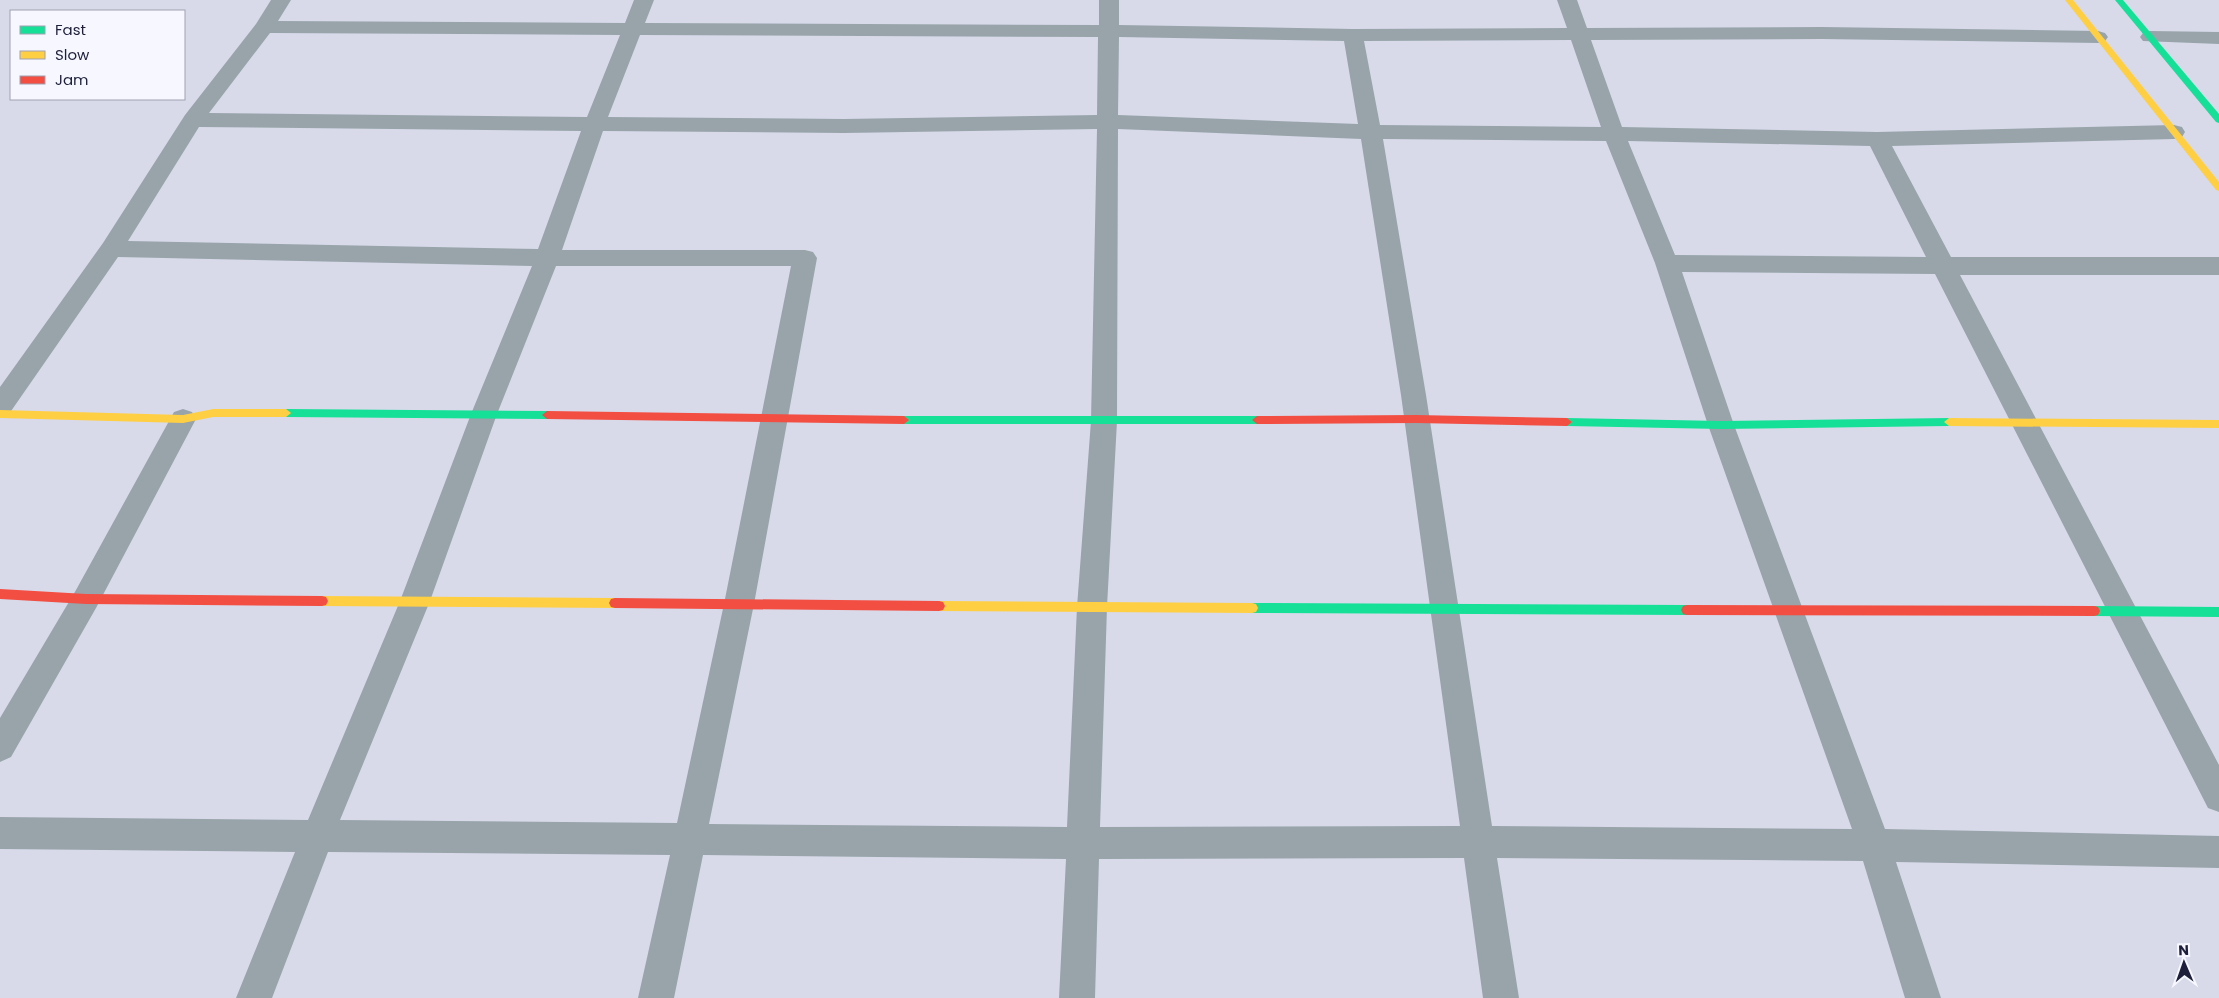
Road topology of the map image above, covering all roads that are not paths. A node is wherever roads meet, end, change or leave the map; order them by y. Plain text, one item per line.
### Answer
1 (281, 0) edge
2 (644, 0) edge
3 (1109, 0) edge
4 (1567, 0) edge
5 (2069, 0) edge
6 (2119, 0) edge
7 (264, 27) junction
8 (633, 28) junction
9 (1108, 31) junction
10 (1353, 35) junction
11 (1579, 35) junction
12 (2098, 37) junction
13 (2150, 37) junction
14 (2219, 38) edge
15 (192, 120) junction
16 (2219, 120) edge
17 (1108, 122) junction
18 (595, 123) junction
19 (1371, 132) junction
20 (2174, 132) junction
21 (1614, 134) junction
22 (1877, 139) junction
23 (2219, 188) edge
24 (111, 249) junction
25 (547, 258) junction
26 (1667, 262) junction
27 (1944, 266) junction
28 (2219, 266) edge
29 (0, 407) edge
30 (0, 414) edge
31 (484, 414) junction
32 (183, 419) junction
33 (775, 419) junction
34 (1416, 419) junction
35 (1104, 421) junction
36 (2022, 421) junction
37 (1721, 424) junction
38 (2219, 424) edge
39 (0, 594) edge
40 (86, 599) junction
41 (415, 601) junction
42 (739, 604) junction
43 (1092, 607) junction
44 (1787, 608) junction
45 (1444, 609) junction
46 (2122, 611) junction
47 (2219, 612) edge
48 (0, 747) edge
49 (2219, 797) edge
50 (0, 833) edge
51 (317, 837) junction
52 (689, 840) junction
53 (1478, 842) junction
54 (1083, 843) junction
55 (1874, 844) junction
56 (2219, 852) edge
57 (254, 998) edge
58 (656, 998) edge
59 (1077, 998) edge
60 (1501, 998) edge
61 (1923, 998) edge

1 - 7 street
2 - 8 street
3 - 9 street
4 - 11 street
5 - 12 street
6 - 13 street
7 - 8 street
7 - 15 street
8 - 9 street
8 - 18 street
9 - 10 street
9 - 17 street
10 - 11 street
10 - 19 street
11 - 12 street
11 - 21 street
12 - 20 street
13 - 14 street
13 - 16 street
15 - 18 street
15 - 24 street
17 - 18 street
17 - 19 street
17 - 35 street
18 - 25 street
19 - 21 street
19 - 34 street
20 - 22 street
20 - 23 street
21 - 22 street
21 - 26 street
22 - 27 street
24 - 25 street
24 - 29 street
25 - 31 street
25 - 33 street
26 - 27 street
26 - 37 street
27 - 28 street
27 - 36 street
30 - 32 street
31 - 32 street
31 - 33 street
31 - 41 street
32 - 40 street
33 - 35 street
33 - 42 street
34 - 35 street
34 - 37 street
34 - 45 street
35 - 43 street
36 - 37 street
36 - 38 street
36 - 46 street
37 - 44 street
39 - 40 street
40 - 41 street
40 - 48 street
41 - 42 street
41 - 51 street
42 - 43 street
42 - 52 street
43 - 45 street
43 - 54 street
44 - 45 street
44 - 46 street
44 - 55 street
45 - 53 street
46 - 47 street
46 - 49 street
50 - 51 street
51 - 52 street
51 - 57 street
52 - 54 street
52 - 58 street
53 - 54 street
53 - 55 street
53 - 60 street
54 - 59 street
55 - 56 street
55 - 61 street

